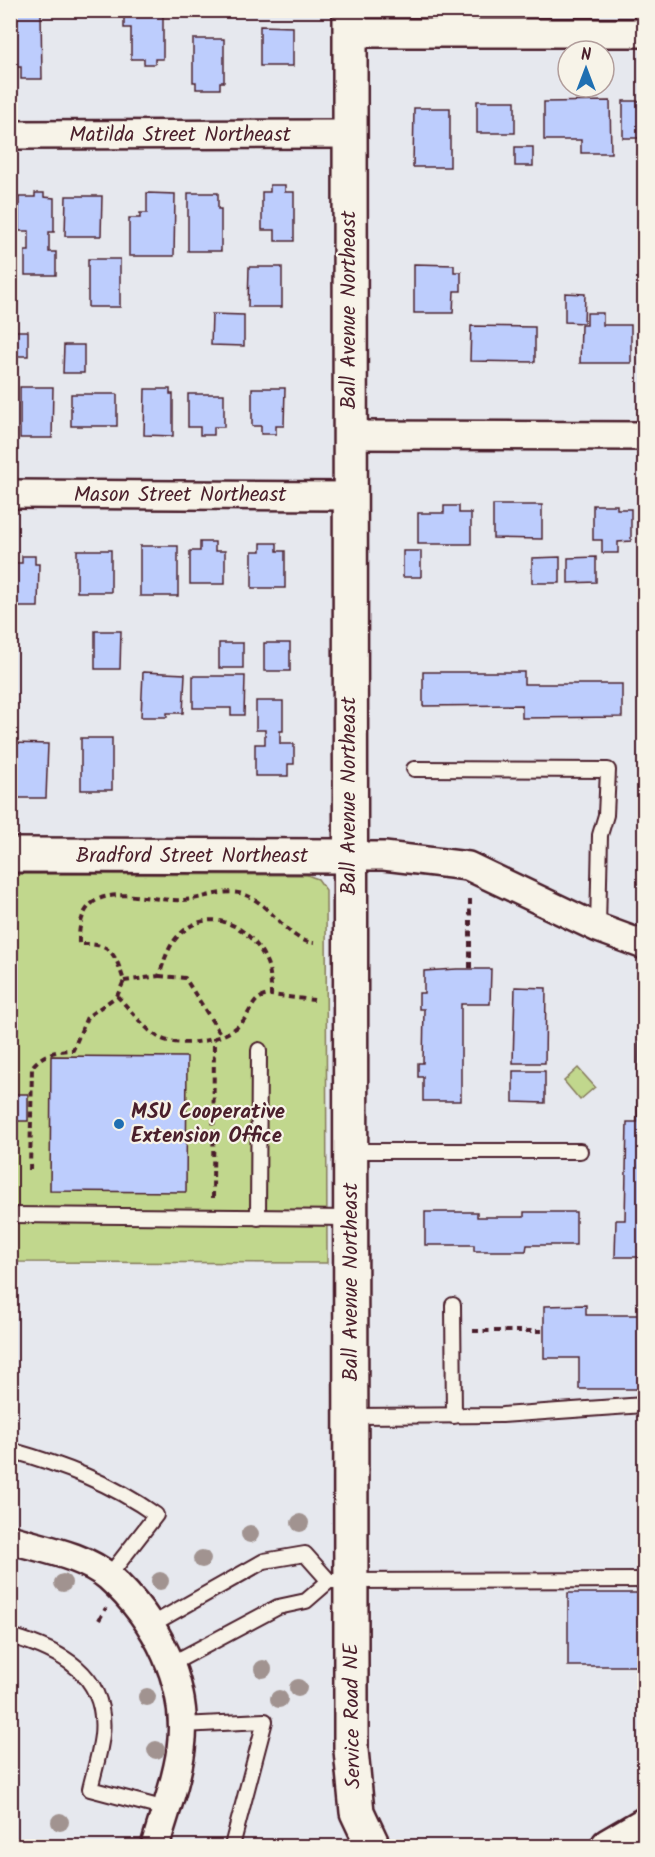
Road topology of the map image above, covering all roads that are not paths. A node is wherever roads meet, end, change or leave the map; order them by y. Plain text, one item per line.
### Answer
1 (350, 22) edge
2 (645, 33) edge
3 (349, 134) junction
4 (10, 135) edge
5 (349, 435) junction
6 (645, 436) edge
7 (10, 494) edge
8 (349, 496) junction
9 (414, 769) dead end
10 (10, 855) edge
11 (349, 856) junction
12 (598, 928) junction
13 (645, 945) edge
14 (259, 1050) dead end
15 (351, 1151) junction
16 (580, 1151) dead end
17 (10, 1215) edge
18 (258, 1218) junction
19 (351, 1218) junction
20 (453, 1305) dead end
21 (645, 1405) edge
22 (351, 1416) junction
23 (454, 1416) junction
24 (10, 1450) edge
25 (10, 1539) edge
26 (108, 1577) junction
27 (645, 1580) edge
28 (340, 1581) junction
29 (151, 1625) junction
30 (10, 1636) edge
31 (171, 1664) junction
32 (182, 1725) junction
33 (166, 1809) junction
34 (645, 1825) edge
35 (155, 1846) edge
36 (232, 1846) edge
37 (374, 1846) edge
38 (608, 1846) edge

1 - 2 street
1 - 3 street, Ball Avenue Northeast
3 - 4 street, Matilda Street Northeast
3 - 5 street, Ball Avenue Northeast
5 - 6 street
5 - 8 street, Ball Avenue Northeast
7 - 8 street, Mason Street Northeast
8 - 11 street, Ball Avenue Northeast
9 - 12 lane
10 - 11 street, Bradford Street Northeast
11 - 12 street, Bradford Street Northeast
11 - 15 street, Ball Avenue Northeast
12 - 13 street, Bradford Street Northeast
14 - 18 lane
15 - 16 lane
15 - 19 street, Ball Avenue Northeast
17 - 18 lane
18 - 19 lane
19 - 22 street, Ball Avenue Northeast
20 - 23 lane
21 - 23 lane
22 - 23 lane
22 - 28 street, Ball Avenue Northeast
24 - 26 lane
25 - 26 street
26 - 29 street
27 - 28 lane
28 - 29 lane
28 - 31 lane
28 - 37 street, Service Road NE
29 - 31 street
30 - 33 lane
31 - 32 street
32 - 33 street
32 - 36 lane
33 - 35 street
34 - 38 street

